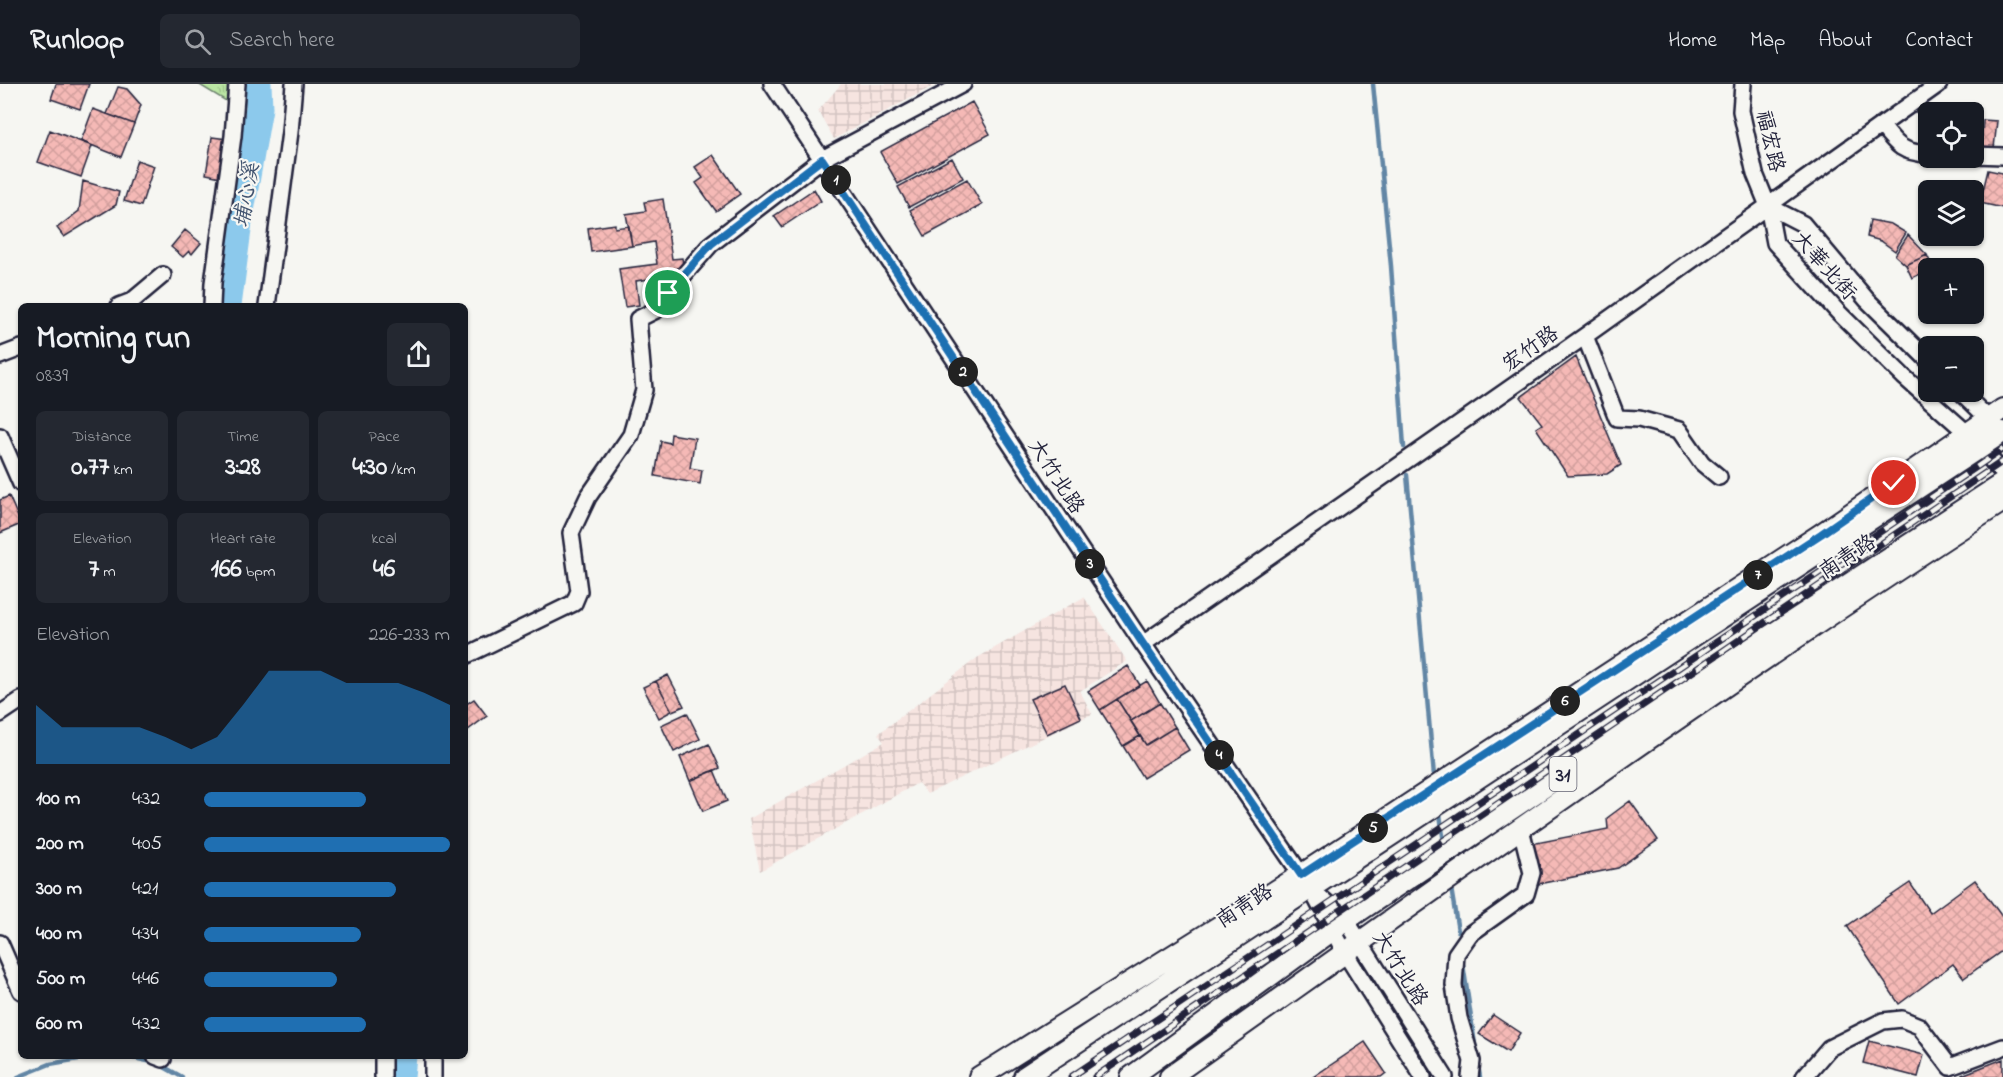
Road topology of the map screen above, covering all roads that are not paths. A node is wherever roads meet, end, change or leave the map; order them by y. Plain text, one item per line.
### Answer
1 (237, 84) edge
2 (294, 84) edge
3 (772, 84) edge
4 (963, 84) edge
5 (1743, 84) edge
6 (1939, 84) edge
7 (1882, 126) junction
8 (1918, 153) edge
9 (1984, 155) edge
10 (2003, 156) edge
11 (822, 159) junction
12 (1768, 206) junction
13 (163, 275) dead end
14 (127, 303) edge
15 (212, 303) edge
16 (267, 303) edge
17 (1585, 336) junction
18 (18, 349) edge
19 (1918, 350) edge
20 (0, 356) edge
21 (1973, 402) edge
22 (2000, 425) edge
23 (0, 436) edge
24 (1973, 440) junction
25 (2003, 473) edge
26 (18, 477) edge
27 (1719, 477) dead end
28 (2003, 483) edge
29 (2003, 501) edge
30 (1821, 534) junction
31 (1885, 577) junction
32 (1700, 633) junction
33 (1143, 644) junction
34 (468, 655) edge
35 (1718, 670) junction
36 (18, 702) edge
37 (0, 714) edge
38 (1521, 828) junction
39 (1306, 882) junction
40 (1339, 926) junction
41 (0, 944) edge
42 (1353, 947) junction
43 (18, 984) edge
44 (2003, 1047) edge
45 (383, 1059) edge
46 (433, 1059) edge
47 (1952, 1072) edge
48 (383, 1077) edge
49 (433, 1077) edge
50 (979, 1077) edge
51 (1024, 1077) edge
52 (1131, 1077) edge
53 (1170, 1077) edge
54 (1423, 1077) edge
55 (1445, 1077) edge
56 (1470, 1077) edge
57 (1803, 1077) edge

1 - 15 street
2 - 16 street
3 - 11 street, 大竹北路
4 - 11 street
5 - 12 street, 福宏路
6 - 7 street, 宏竹路
7 - 8 street
7 - 12 street, 宏竹路
9 - 10 street
11 - 33 street, 大竹北路
11 - 34 street
12 - 17 street, 宏竹路
12 - 19 street, 大華北街
12 - 24 street, 大華北街
13 - 14 street
17 - 27 street
17 - 33 street, 宏竹路
18 - 20 street
21 - 22 street
22 - 24 main road, 31
23 - 26 street
24 - 25 street, 大華北街
24 - 30 main road, 31
24 - 32 main road, 南青路 / 31
28 - 35 main road, 南青路 / 31
29 - 31 main road, 31
30 - 32 main road, 南青路
30 - 39 main road, 31
31 - 35 main road, 南青路
31 - 38 main road, 31
32 - 39 main road, 南青路 / 31
33 - 39 street, 大竹北路
35 - 40 main road, 南青路 / 31
36 - 37 street
38 - 42 main road, 31
38 - 56 street
39 - 40 street, 大竹北路
39 - 50 main road, 31
39 - 51 main road, 南青路 / 31
40 - 42 street, 大竹北路
40 - 52 main road, 南青路 / 31
41 - 43 street
42 - 53 main road
42 - 54 street, 大竹北路
42 - 55 street, 大竹北路
44 - 47 street
45 - 48 street
46 - 49 street
47 - 57 street

